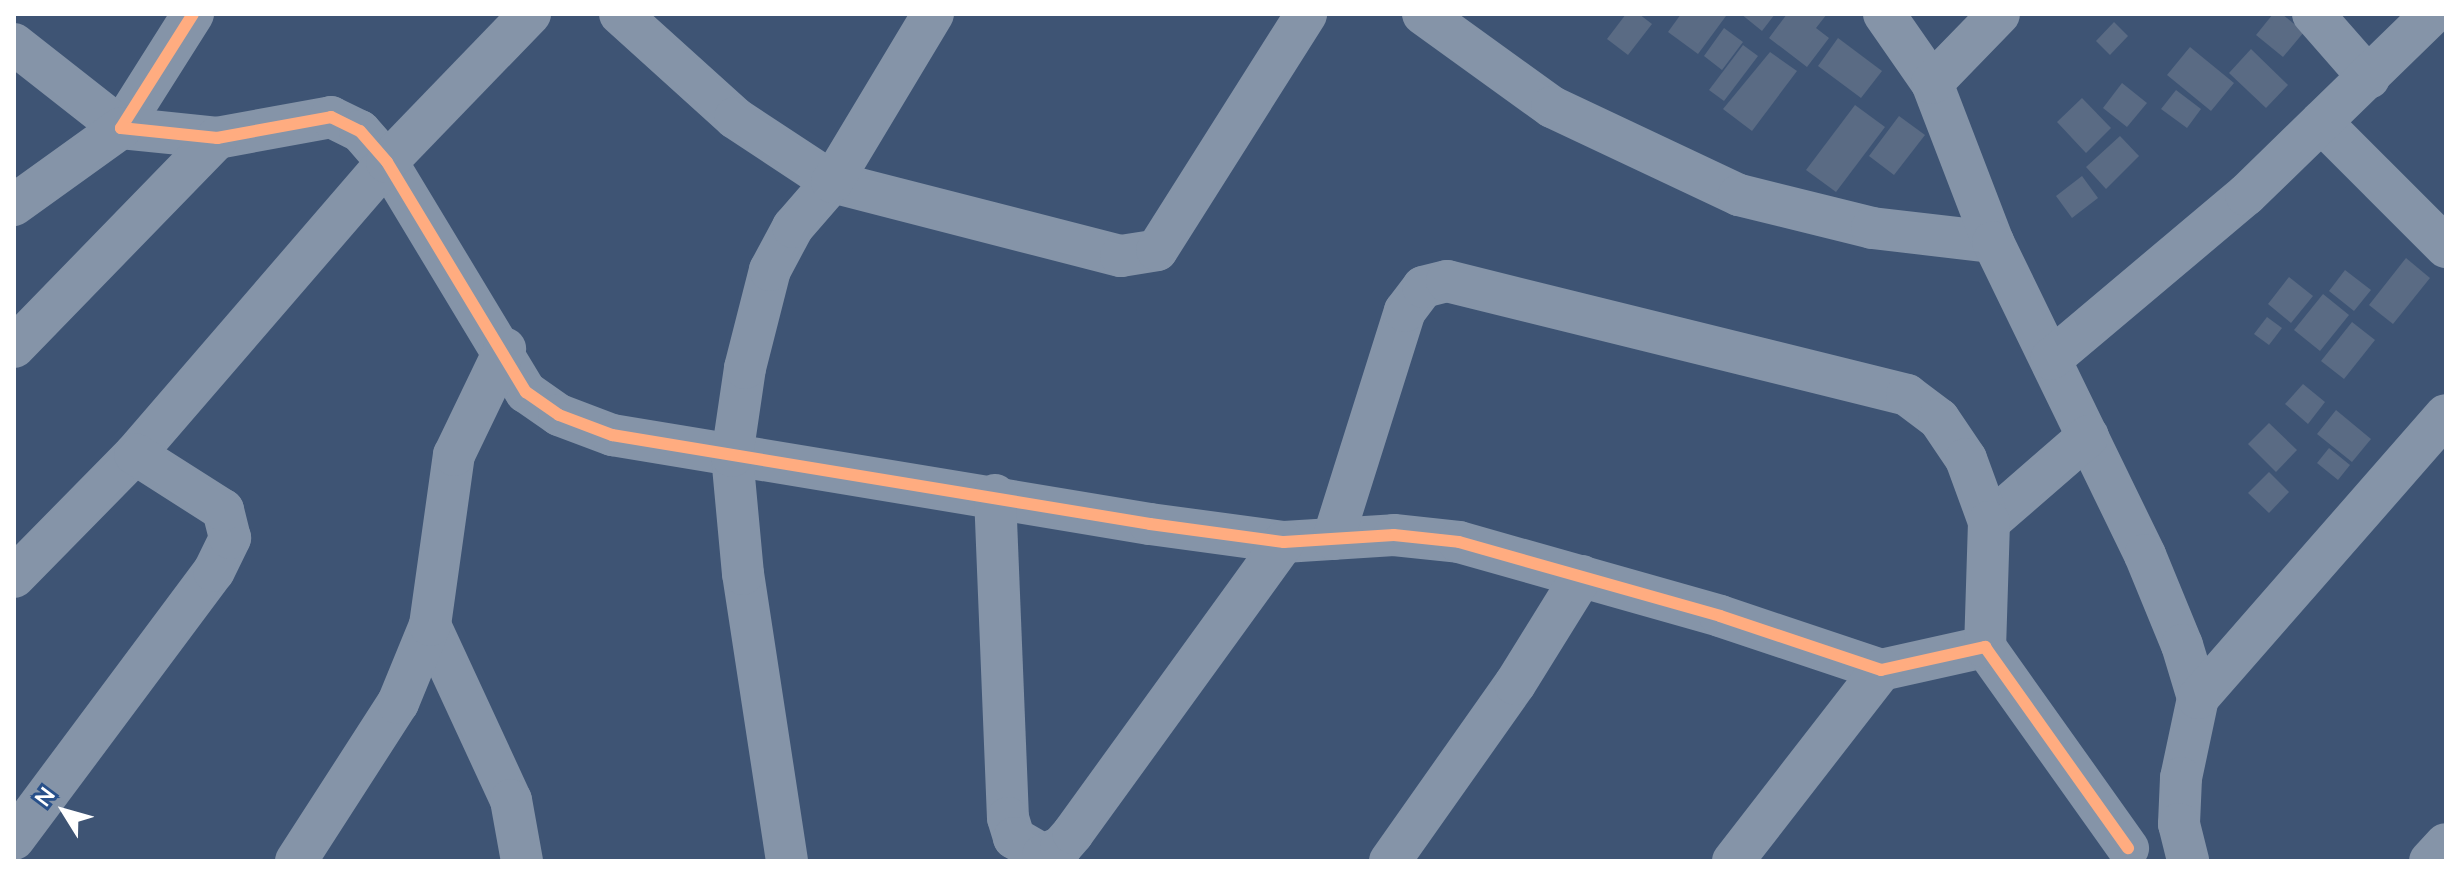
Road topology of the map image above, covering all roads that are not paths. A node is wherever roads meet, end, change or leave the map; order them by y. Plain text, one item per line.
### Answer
1 (193, 14) edge
2 (530, 14) edge
3 (620, 14) edge
4 (933, 14) edge
5 (1306, 14) edge
6 (1423, 14) edge
7 (1884, 14) edge
8 (1999, 14) edge
9 (2313, 14) edge
10 (2432, 14) edge
11 (14, 44) edge
12 (2369, 78) junction
13 (1932, 83) junction
14 (2321, 122) junction
15 (121, 128) junction
16 (217, 138) junction
17 (387, 162) junction
18 (832, 182) junction
19 (14, 205) edge
20 (1993, 242) junction
21 (2446, 247) edge
22 (14, 347) edge
23 (505, 349) junction
24 (2051, 359) junction
25 (2446, 415) edge
26 (2088, 436) junction
27 (135, 454) junction
28 (732, 456) junction
29 (995, 495) junction
30 (1989, 522) junction
31 (1333, 539) junction
32 (1284, 542) junction
33 (1582, 576) junction
34 (14, 577) edge
35 (430, 625) junction
36 (1985, 647) junction
37 (1881, 670) junction
38 (2198, 698) junction
39 (14, 839) edge
40 (2184, 843) edge
41 (2446, 844) edge
42 (2121, 854) edge
43 (296, 861) edge
44 (522, 861) edge
45 (787, 861) edge
46 (1390, 861) edge
47 (1733, 861) edge
48 (2430, 861) edge

1 - 15 street
2 - 17 street
3 - 18 street
4 - 18 street
5 - 18 street
6 - 20 street
7 - 13 street
8 - 13 street
9 - 12 street
10 - 12 street
11 - 15 street
12 - 14 street
13 - 20 street
14 - 21 street
14 - 24 street
15 - 16 street
15 - 19 street
16 - 17 street
16 - 22 street
17 - 23 street
17 - 27 street
18 - 28 street
20 - 24 street
23 - 28 street
23 - 35 street
24 - 26 street
25 - 38 street
26 - 30 street
26 - 38 street
27 - 34 street
27 - 39 street
28 - 29 street
28 - 45 street
29 - 32 street
29 - 32 street
30 - 31 street
30 - 36 street
31 - 32 street
31 - 33 street
33 - 37 street
33 - 46 street
35 - 43 street
35 - 44 street
36 - 37 street
36 - 42 street
37 - 47 street
38 - 40 street
40 - 42 street
41 - 48 street

